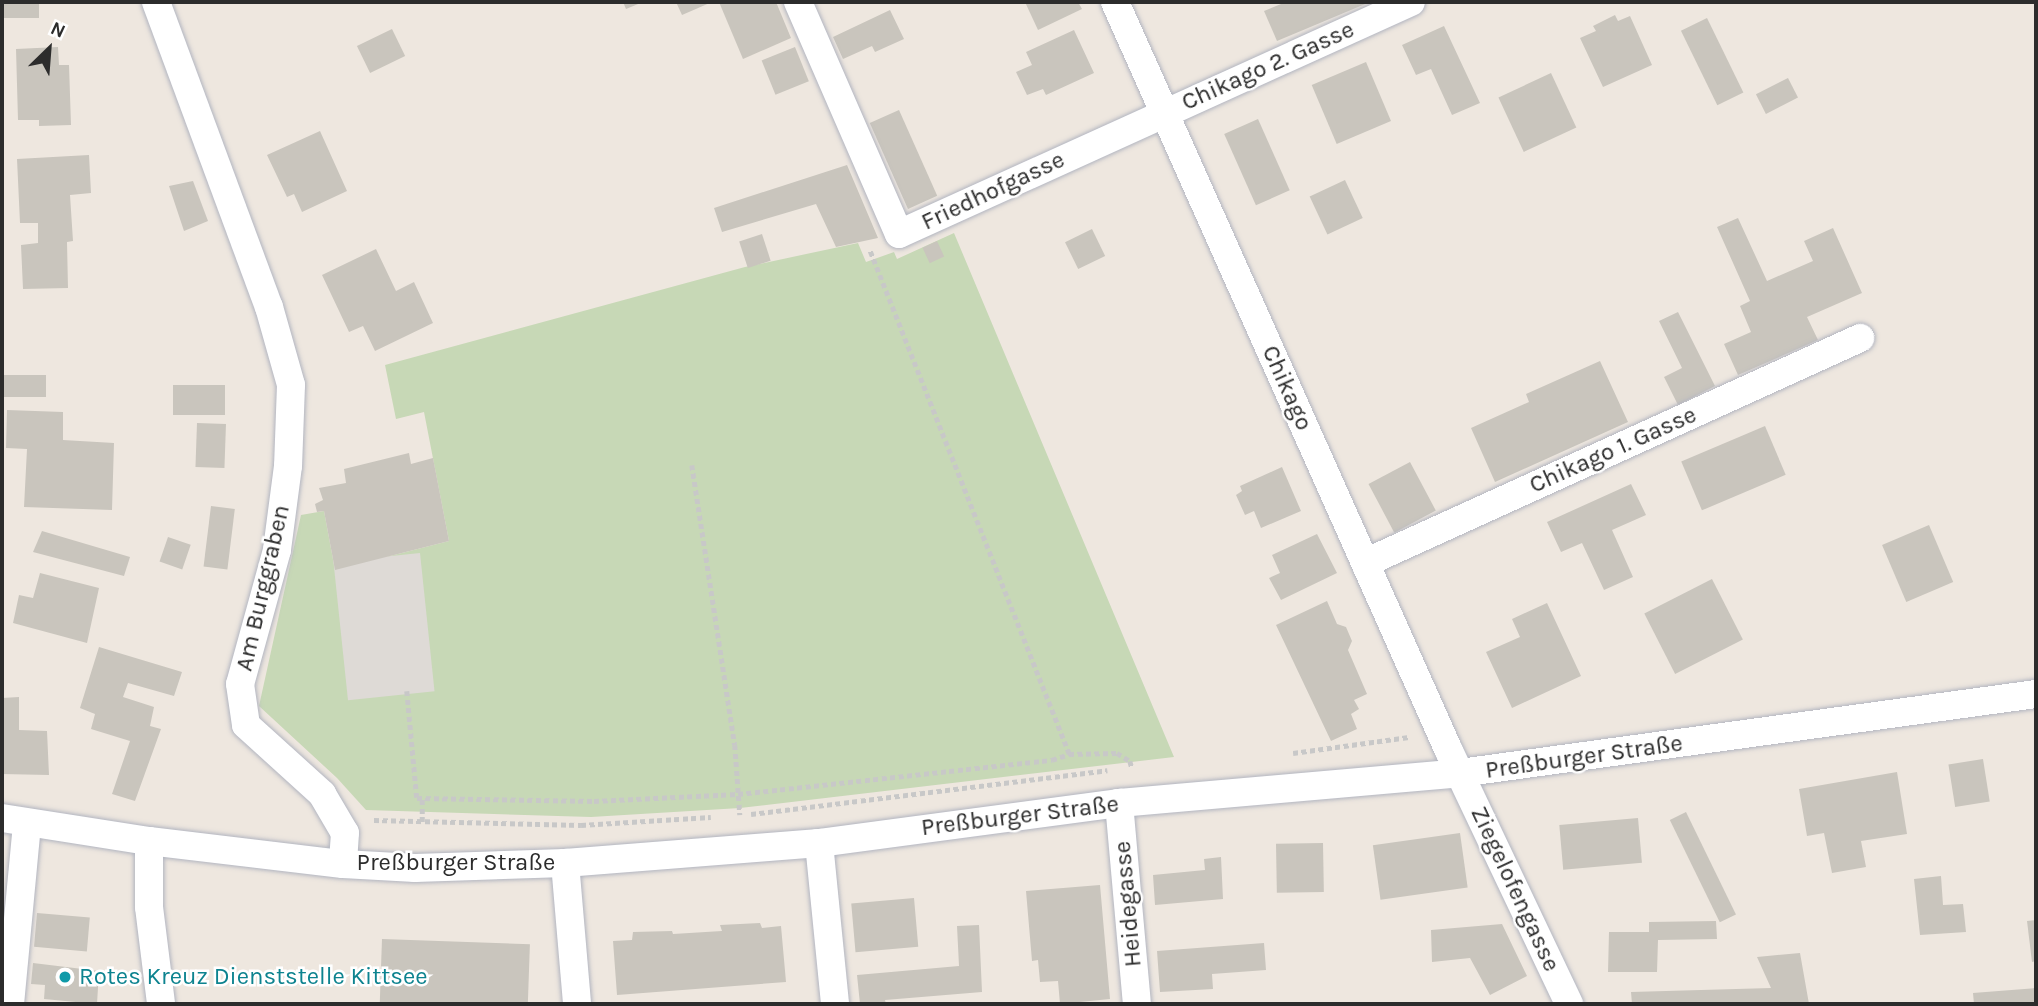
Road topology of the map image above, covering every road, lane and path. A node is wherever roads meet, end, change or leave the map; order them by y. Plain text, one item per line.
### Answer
1 (156, 2) edge
2 (798, 2) edge
3 (1115, 2) edge
4 (1411, 2) edge
5 (1164, 112) junction
6 (899, 234) junction
7 (1860, 338) dead end
8 (692, 465) dead end
9 (1365, 563) junction
10 (407, 691) dead end
11 (2036, 694) edge
12 (1441, 732) junction
13 (1069, 754) junction
14 (1279, 755) dead end
15 (1132, 768) junction
16 (1146, 769) dead end
17 (1460, 774) junction
18 (738, 794) junction
19 (422, 798) junction
20 (1119, 803) junction
21 (740, 815) junction
22 (717, 816) dead end
23 (729, 816) dead end
24 (15, 821) edge
25 (339, 821) junction
26 (422, 822) junction
27 (149, 841) junction
28 (819, 843) junction
29 (565, 863) junction
30 (343, 864) junction
31 (10, 1004) edge
32 (161, 1004) edge
33 (577, 1004) edge
34 (835, 1004) edge
35 (1136, 1004) edge
36 (1569, 1004) edge

1 - 25 street, Am Burggraben
2 - 6 street, Friedhofgasse
3 - 5 street, Chikago
4 - 5 street, Chikago 2. Gasse
5 - 6 street, Friedhofgasse
5 - 9 street, Chikago
6 - 13 path
7 - 9 street, Chikago 1. Gasse
8 - 18 path
9 - 12 street, Chikago
10 - 19 path
11 - 17 street, Preßburger Straße
12 - 14 path
12 - 17 street, Chikago
13 - 15 path
13 - 18 path
15 - 16 path
15 - 21 path
17 - 20 street, Preßburger Straße
17 - 36 street, Ziegelofengasse
18 - 19 path
18 - 21 path
19 - 26 path
20 - 28 street, Preßburger Straße
20 - 35 street, Heidegasse
21 - 23 path
22 - 26 path
24 - 27 street, Preßburger Straße
24 - 31 street
25 - 26 path
25 - 30 street, Am Burggraben
27 - 30 street, Preßburger Straße
27 - 32 street
28 - 29 street, Preßburger Straße
28 - 34 street
29 - 30 street, Preßburger Straße
29 - 33 street

